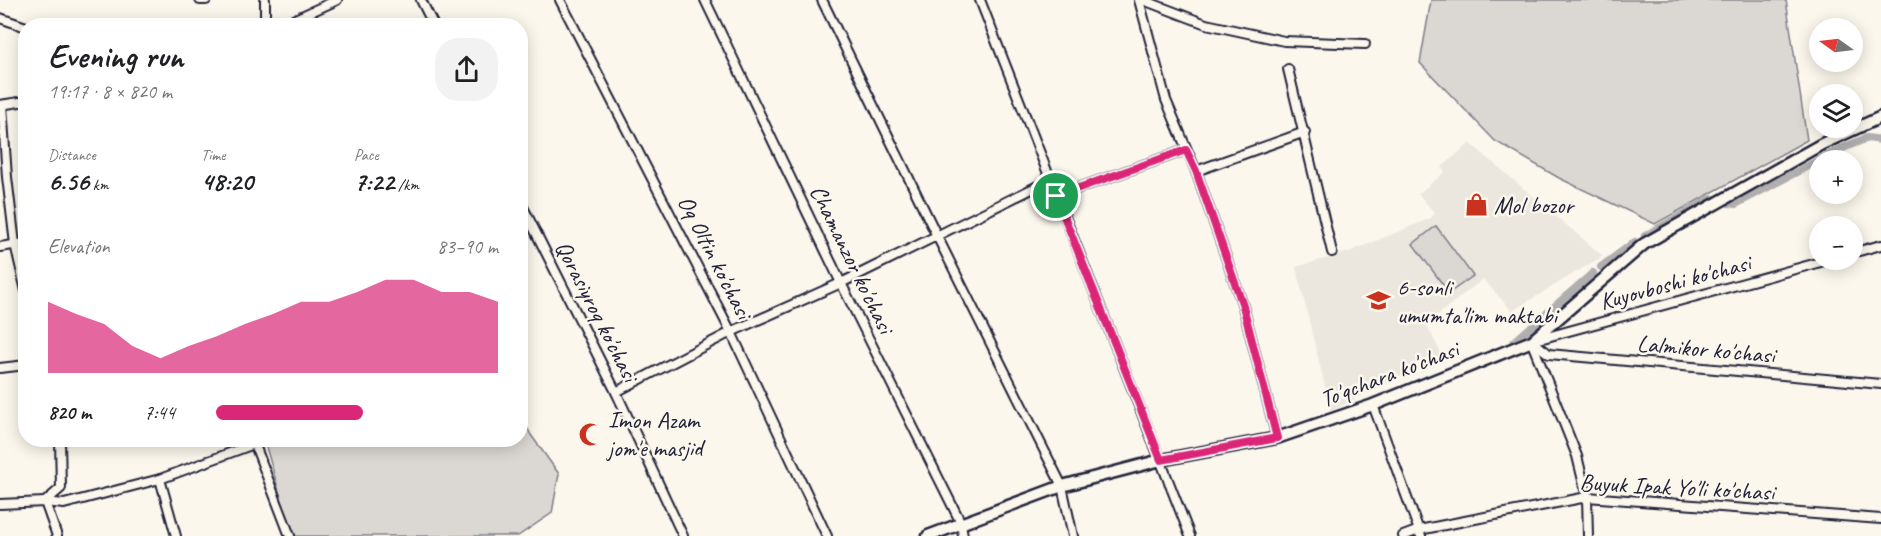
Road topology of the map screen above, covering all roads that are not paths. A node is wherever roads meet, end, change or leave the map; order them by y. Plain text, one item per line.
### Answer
1 (200, 0) edge
2 (206, 0) edge
3 (265, 0) edge
4 (337, 0) edge
5 (422, 0) edge
6 (560, 0) edge
7 (705, 0) edge
8 (822, 0) edge
9 (980, 0) edge
10 (1141, 0) edge
11 (0, 18) edge
12 (265, 18) edge
13 (298, 18) edge
14 (430, 18) edge
15 (18, 24) edge
16 (1365, 44) dead end
17 (1288, 69) dead end
18 (18, 102) edge
19 (1, 105) edge
20 (1881, 117) edge
21 (1305, 132) junction
22 (1186, 150) junction
23 (1196, 171) junction
24 (1050, 180) junction
25 (1056, 196) junction
26 (528, 217) edge
27 (937, 236) junction
28 (15, 244) junction
29 (18, 244) edge
30 (1881, 245) edge
31 (0, 247) edge
32 (1863, 250) edge
33 (1332, 252) dead end
34 (18, 257) edge
35 (1809, 265) edge
36 (841, 283) junction
37 (731, 332) junction
38 (1532, 341) junction
39 (18, 366) edge
40 (0, 368) edge
41 (1881, 384) edge
42 (616, 392) junction
43 (1373, 405) junction
44 (1277, 438) junction
45 (60, 447) edge
46 (241, 447) edge
47 (256, 447) edge
48 (1161, 460) junction
49 (160, 479) junction
50 (1062, 486) junction
51 (1587, 497) junction
52 (45, 502) junction
53 (0, 504) edge
54 (1881, 519) edge
55 (961, 523) junction
56 (1420, 533) edge
57 (57, 536) edge
58 (176, 536) edge
59 (290, 536) edge
60 (683, 536) edge
61 (827, 536) edge
62 (928, 536) edge
63 (963, 536) edge
64 (1073, 536) edge
65 (1190, 536) edge
66 (1403, 536) edge
67 (1588, 536) edge

1 - 2 street
3 - 12 street
4 - 13 street
5 - 14 street
6 - 37 street, Oq Oltin ko'chasi
7 - 36 street, Chamanzor ko'chasi
8 - 27 street
9 - 24 street
10 - 16 street
10 - 22 street
11 - 15 street
17 - 21 street
18 - 19 street
19 - 28 street
20 - 38 street, To'qchara ko'chasi
21 - 23 street
21 - 33 street
22 - 23 street
22 - 25 street
23 - 44 street
24 - 25 street
24 - 27 street
25 - 48 street
26 - 42 street, Qorasiyroq ko'chasi
27 - 36 street
27 - 50 street
28 - 29 street
28 - 31 street
28 - 34 street
30 - 32 street
35 - 38 street, Kuyovboshi ko'chasi
36 - 37 street
36 - 55 street, Chamanzor ko'chasi
37 - 42 street
37 - 61 street, Oq Oltin ko'chasi
38 - 41 street, Lalmikor ko'chasi
38 - 43 street, To'qchara ko'chasi
38 - 51 street
39 - 40 street
42 - 60 street, Qorasiyroq ko'chasi
43 - 44 street, To'qchara ko'chasi
43 - 56 street
44 - 48 street, To'qchara ko'chasi
45 - 52 street
46 - 49 street
47 - 59 street
48 - 50 street, To'qchara ko'chasi
48 - 65 street
49 - 52 street
49 - 58 street
50 - 55 street, To'qchara ko'chasi
50 - 64 street
51 - 54 street, Buyuk Ipak Yo'li ko'chasi
51 - 56 street, Buyuk Ipak Yo'li ko'chasi
51 - 67 street
52 - 53 street
52 - 57 street
55 - 62 street, To'qchara ko'chasi
55 - 63 street, Chamanzor ko'chasi
56 - 66 street, Buyuk Ipak Yo'li ko'chasi

